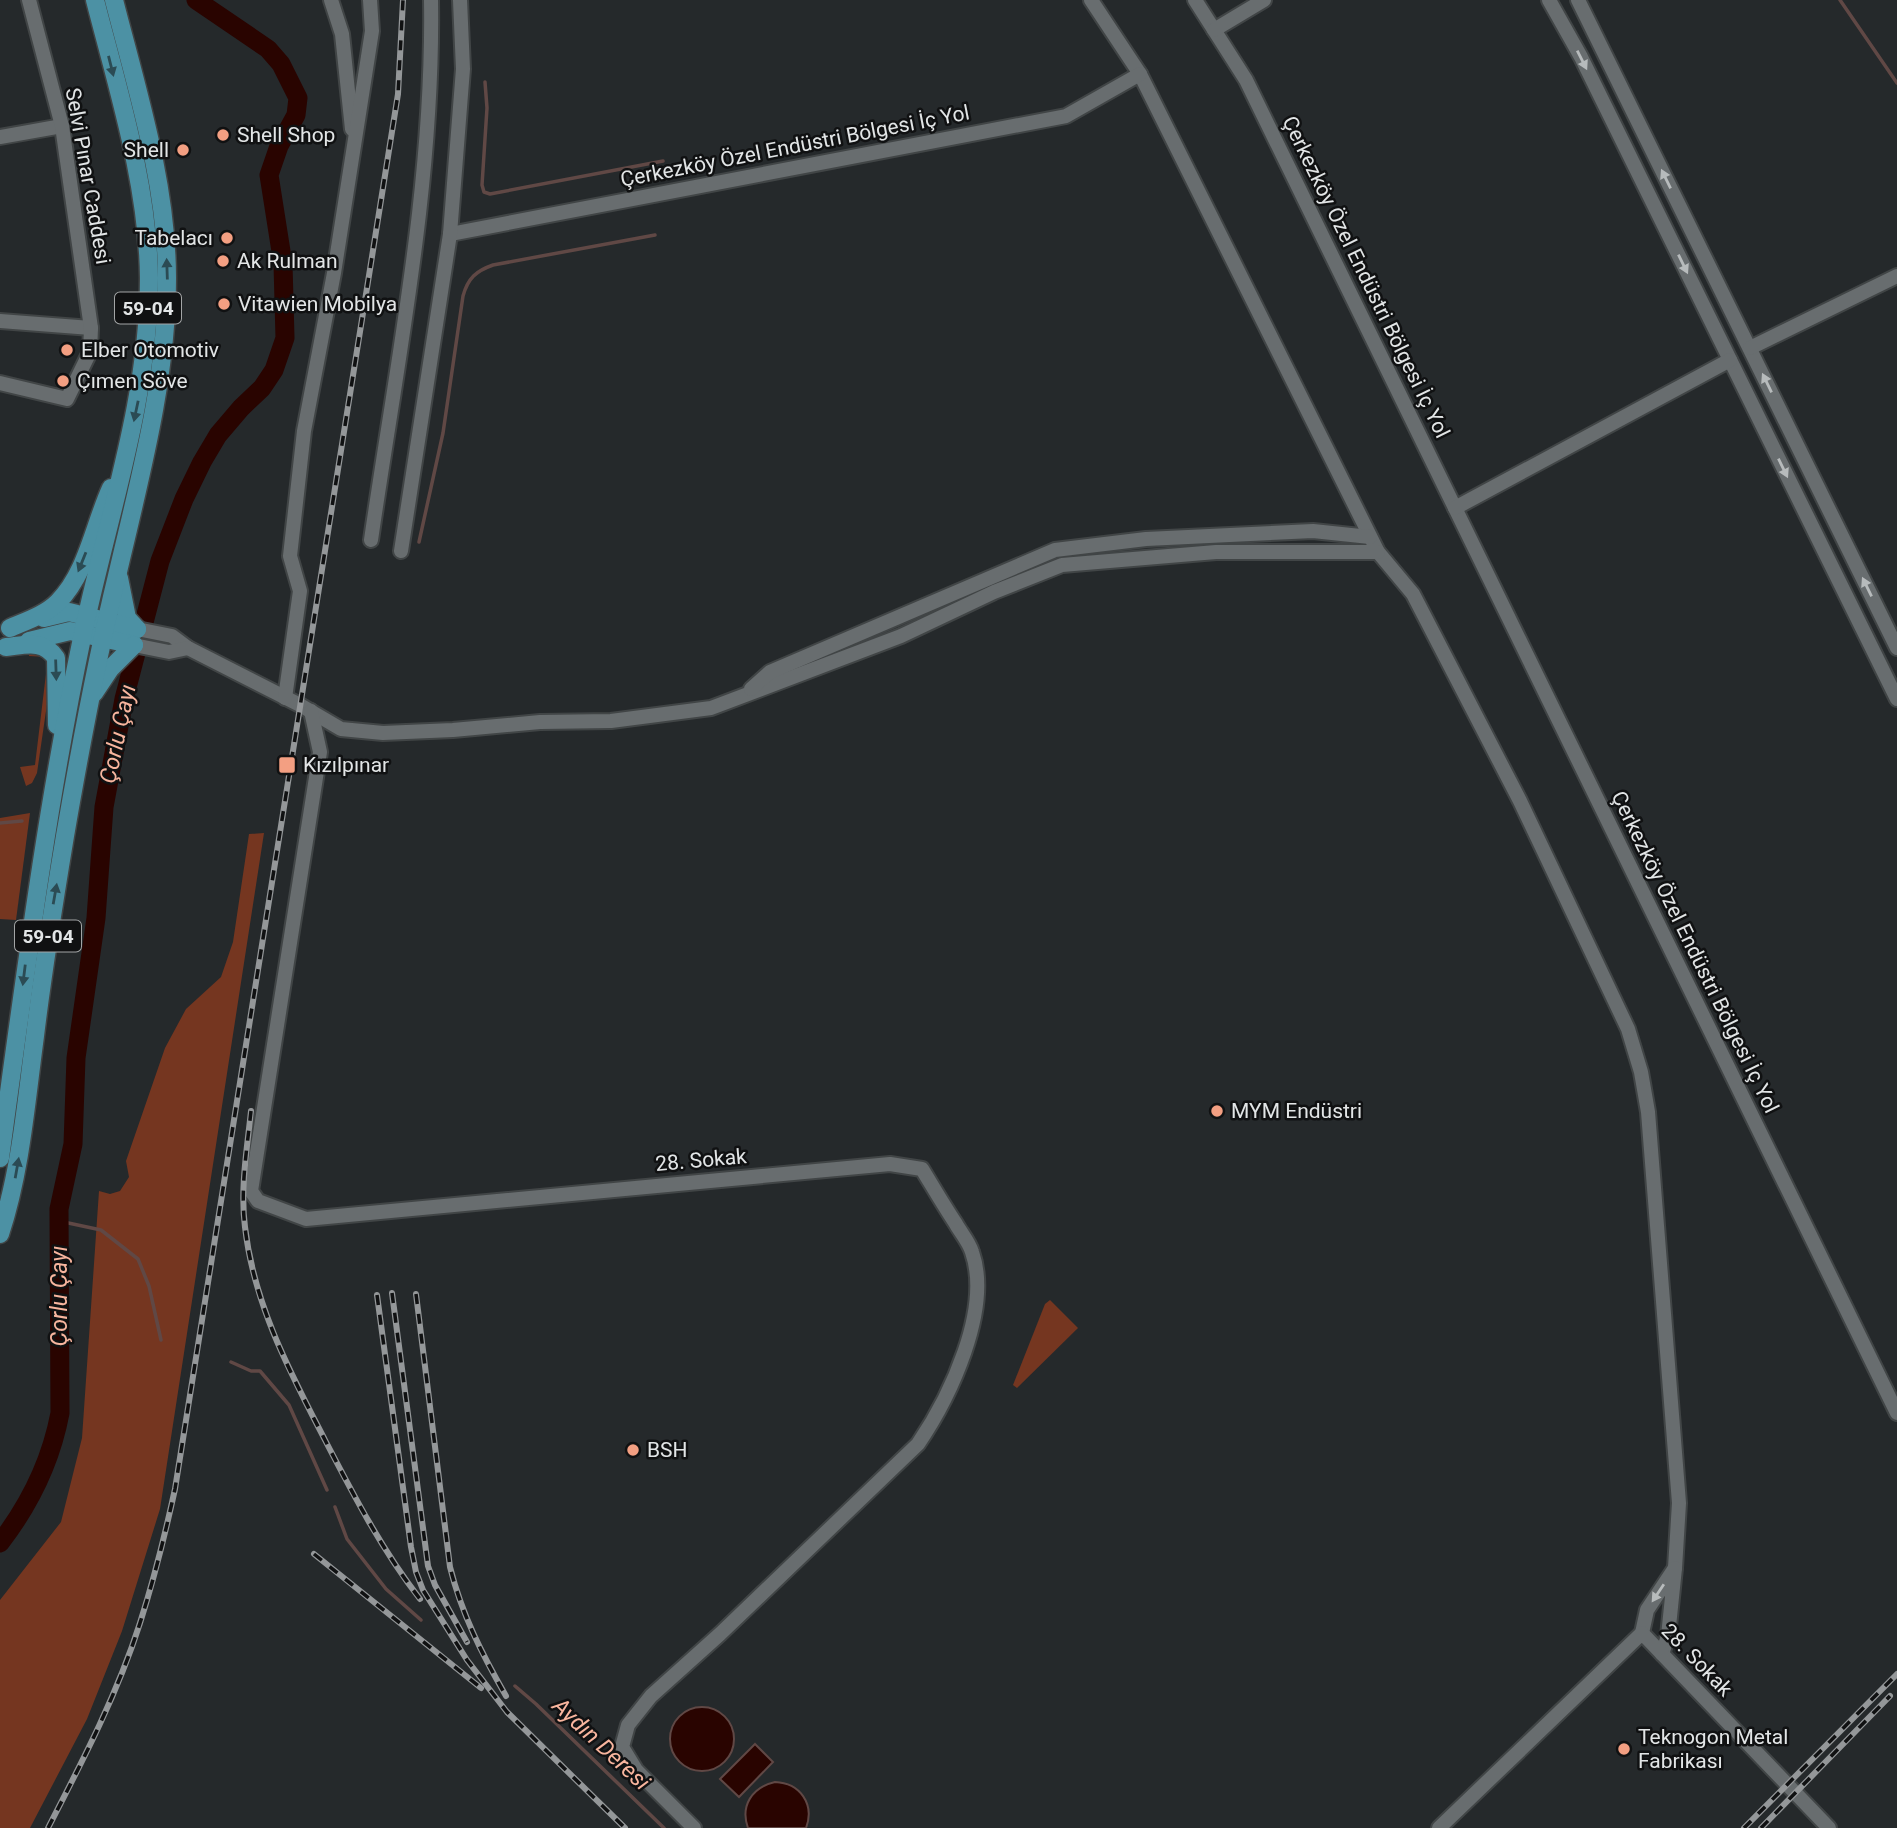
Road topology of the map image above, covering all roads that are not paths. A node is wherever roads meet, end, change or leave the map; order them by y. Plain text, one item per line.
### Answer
1 (29, 0) edge
2 (95, 0) edge
3 (114, 0) edge
4 (331, 0) edge
5 (370, 0) edge
6 (431, 0) edge
7 (460, 0) edge
8 (1091, 0) edge
9 (1195, 0) edge
10 (1264, 0) edge
11 (1549, 0) edge
12 (1578, 0) edge
13 (1214, 30) junction
14 (1140, 74) junction
15 (62, 126) junction
16 (0, 137) edge
17 (354, 148) junction
18 (450, 234) junction
19 (1897, 276) edge
20 (0, 321) edge
21 (91, 328) junction
22 (1750, 348) junction
23 (1730, 360) junction
24 (0, 383) edge
25 (136, 455) junction
26 (1455, 508) junction
27 (1370, 537) junction
28 (371, 540) dead end
29 (401, 551) dead end
30 (1378, 552) junction
31 (118, 570) junction
32 (87, 615) junction
33 (106, 620) junction
34 (83, 634) junction
35 (136, 637) junction
36 (4, 638) edge
37 (102, 639) junction
38 (188, 648) junction
39 (1897, 648) edge
40 (745, 695) junction
41 (285, 698) junction
42 (90, 699) junction
43 (1897, 699) edge
44 (311, 711) junction
45 (57, 762) junction
46 (0, 1158) edge
47 (0, 1234) edge
48 (1897, 1413) edge
49 (1675, 1568) junction
50 (1642, 1633) junction
51 (1662, 1654) junction
52 (694, 1828) edge
53 (1439, 1828) edge
54 (1829, 1828) edge

1 - 15 street, Selvi Pınar Caddesi
2 -> 25 main road, 59-04
25 -> 3 main road, 59-04
4 - 17 street
5 - 17 street
6 - 28 street
7 - 18 street
8 - 14 street
9 - 13 street, Çerkezköy Özel Endüstri Bölgesi İç Yol
10 - 13 street
11 -> 23 street
22 -> 12 street
13 - 26 street, Çerkezköy Özel Endüstri Bölgesi İç Yol
14 - 18 street, Çerkezköy Özel Endüstri Bölgesi İç Yol
14 - 27 street
15 - 16 street
15 - 21 street, Selvi Pınar Caddesi
17 - 41 street
18 - 29 street
19 - 22 street
20 - 21 street
21 - 24 street, Selvi Pınar Caddesi
39 -> 22 street
23 - 26 street
23 -> 43 street
25 - 31 main road, 59-04 / 59-04
25 - 32 main road, 59-04
25 -> 36 main road
26 - 48 street, Çerkezköy Özel Endüstri Bölgesi İç Yol
27 - 30 street
27 - 40 street
30 - 40 street
30 - 49 street
31 - 33 main road, 59-04 / 59-04
31 - 35 main road
32 - 33 main road
32 - 34 main road, 59-04
32 - 36 main road
33 - 35 main road
33 - 37 main road, 59-04 / 59-04
34 - 36 main road
34 - 37 main road
34 - 45 main road, 59-04
35 - 37 main road
35 - 38 street
35 - 38 street
35 - 42 main road
36 -> 45 main road
37 - 42 main road, 59-04 / 59-04
38 - 41 street
40 - 44 street
41 - 44 street
47 -> 42 main road, 59-04 / 59-04
44 - 52 street, 28. Sokak
45 -> 46 main road, 59-04
49 -> 50 street
49 - 51 street
50 - 51 street, 28. Sokak
50 - 53 street, 28. Sokak
51 - 54 street, 28. Sokak

